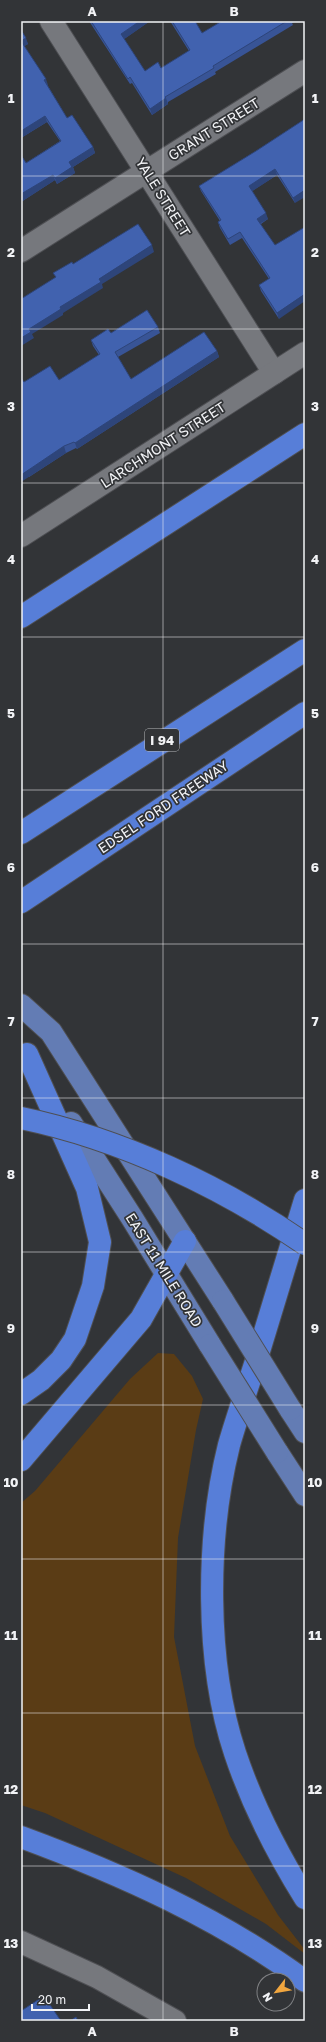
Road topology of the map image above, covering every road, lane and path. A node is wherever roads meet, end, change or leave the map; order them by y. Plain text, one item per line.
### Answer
1 (52, 21) edge
2 (305, 72) edge
3 (147, 171) junction
4 (21, 251) edge
5 (305, 353) edge
6 (274, 373) junction
7 (305, 434) edge
8 (21, 536) edge
9 (21, 617) edge
10 (305, 650) edge
11 (305, 713) edge
12 (21, 833) edge
13 (21, 902) edge
14 (21, 1005) edge
15 (24, 1050) edge
16 (21, 1118) edge
17 (305, 1200) edge
18 (185, 1241) junction
19 (305, 1244) edge
20 (165, 1274) junction
21 (21, 1394) edge
22 (305, 1432) edge
23 (21, 1460) edge
24 (305, 1495) edge
25 (21, 1837) edge
26 (305, 1898) edge
27 (21, 1942) edge
28 (305, 1981) edge
29 (170, 2020) edge

1 - 3 street, YALE STREET
2 - 3 street, GRANT STREET
3 - 4 street, GRANT STREET
3 - 6 street, YALE STREET
5 - 6 street, LARCHMONT STREET
6 - 8 street, LARCHMONT STREET
7 - 9 highway
10 - 12 highway, I 94
11 - 13 highway, EDSEL FORD FREEWAY
14 - 18 main road
15 - 20 main road, EAST 11 MILE ROAD
15 - 21 highway
16 - 19 highway, bridge
17 - 26 highway
18 - 20 highway
18 - 22 main road, bridge
20 - 23 highway
20 - 24 main road, EAST 11 MILE ROAD, bridge
25 - 28 highway
27 - 29 street

